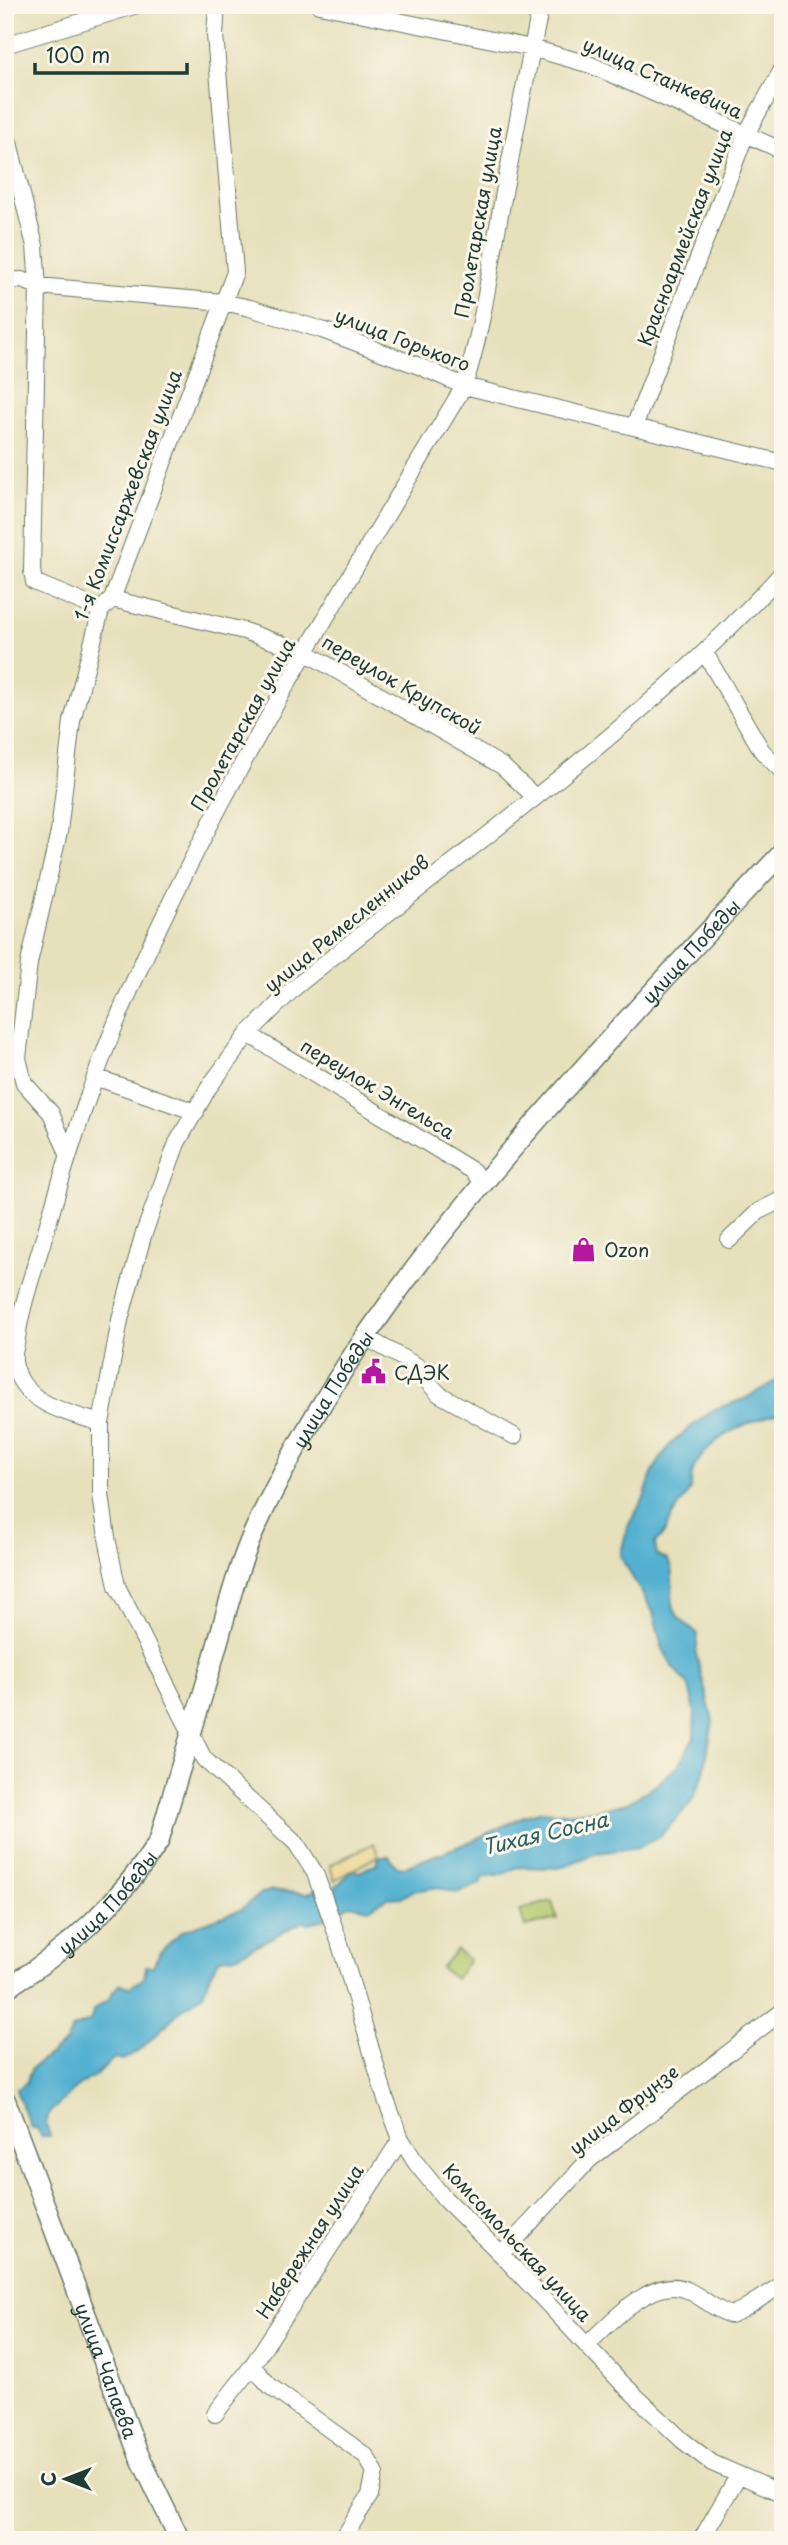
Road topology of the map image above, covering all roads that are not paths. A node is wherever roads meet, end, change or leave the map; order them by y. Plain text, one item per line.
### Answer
1 (137, 5) edge
2 (218, 5) edge
3 (319, 5) edge
4 (541, 5) edge
5 (5, 46) edge
6 (532, 48) junction
7 (783, 68) edge
8 (5, 127) edge
9 (744, 136) junction
10 (783, 151) edge
11 (5, 281) edge
12 (38, 286) junction
13 (223, 302) junction
14 (464, 386) junction
15 (634, 427) junction
16 (783, 463) edge
17 (783, 572) edge
18 (107, 605) junction
19 (305, 652) junction
20 (705, 653) junction
21 (783, 772) edge
22 (535, 797) junction
23 (783, 852) edge
24 (248, 1034) junction
25 (95, 1077) junction
26 (196, 1112) junction
27 (68, 1154) junction
28 (482, 1183) junction
29 (783, 1199) edge
30 (729, 1240) dead end
31 (365, 1337) junction
32 (101, 1423) junction
33 (514, 1436) dead end
34 (190, 1734) junction
35 (5, 1989) edge
36 (783, 2011) edge
37 (5, 2099) edge
38 (401, 2139) junction
39 (501, 2253) junction
40 (783, 2284) edge
41 (587, 2345) junction
42 (252, 2366) junction
43 (215, 2414) dead end
44 (738, 2476) junction
45 (783, 2494) edge
46 (180, 2540) edge
47 (342, 2540) edge
48 (701, 2540) edge

1 - 5 street
2 - 13 street, 1-я Комиссаржевская улица
3 - 6 street, улица Станкевича
4 - 6 street, Пролетарская улица
6 - 9 street, улица Станкевича
6 - 14 street, Пролетарская улица
7 - 9 street, Красноармейская улица
8 - 12 street
9 - 10 street, улица Станкевича
9 - 15 street, Красноармейская улица
11 - 12 street, улица Горького
12 - 13 street, улица Горького
12 - 18 street, переулок Крупской
13 - 14 street, улица Горького
13 - 18 street, 1-я Комиссаржевская улица
14 - 15 street, улица Горького
14 - 19 street, Пролетарская улица
15 - 16 street, улица Горького
17 - 20 street, улица Ремесленников
18 - 19 street, переулок Крупской
18 - 27 street, 1-я Комиссаржевская улица
19 - 22 street, переулок Крупской
19 - 25 street, Пролетарская улица
20 - 21 street
20 - 22 street, улица Ремесленников
22 - 24 street, улица Ремесленников
23 - 28 main road, улица Победы
24 - 26 street, улица Ремесленников
24 - 28 street, переулок Энгельса
25 - 26 street
25 - 27 street, Пролетарская улица
26 - 32 street, улица Ремесленников
27 - 32 street, Пролетарская улица
28 - 31 main road, улица Победы
29 - 30 street
31 - 33 street
31 - 34 main road, улица Победы
32 - 34 street, улица Ремесленников
34 - 35 main road, улица Победы
34 - 38 street, Комсомольская улица
36 - 39 street, улица Фрунзе
37 - 46 main road, улица Чапаева
38 - 39 street, Комсомольская улица
38 - 42 street, Набережная улица
39 - 41 street, Комсомольская улица
40 - 41 street
41 - 44 street, Комсомольская улица
42 - 43 street, Набережная улица
42 - 47 street
44 - 45 street, Комсомольская улица
44 - 48 street

